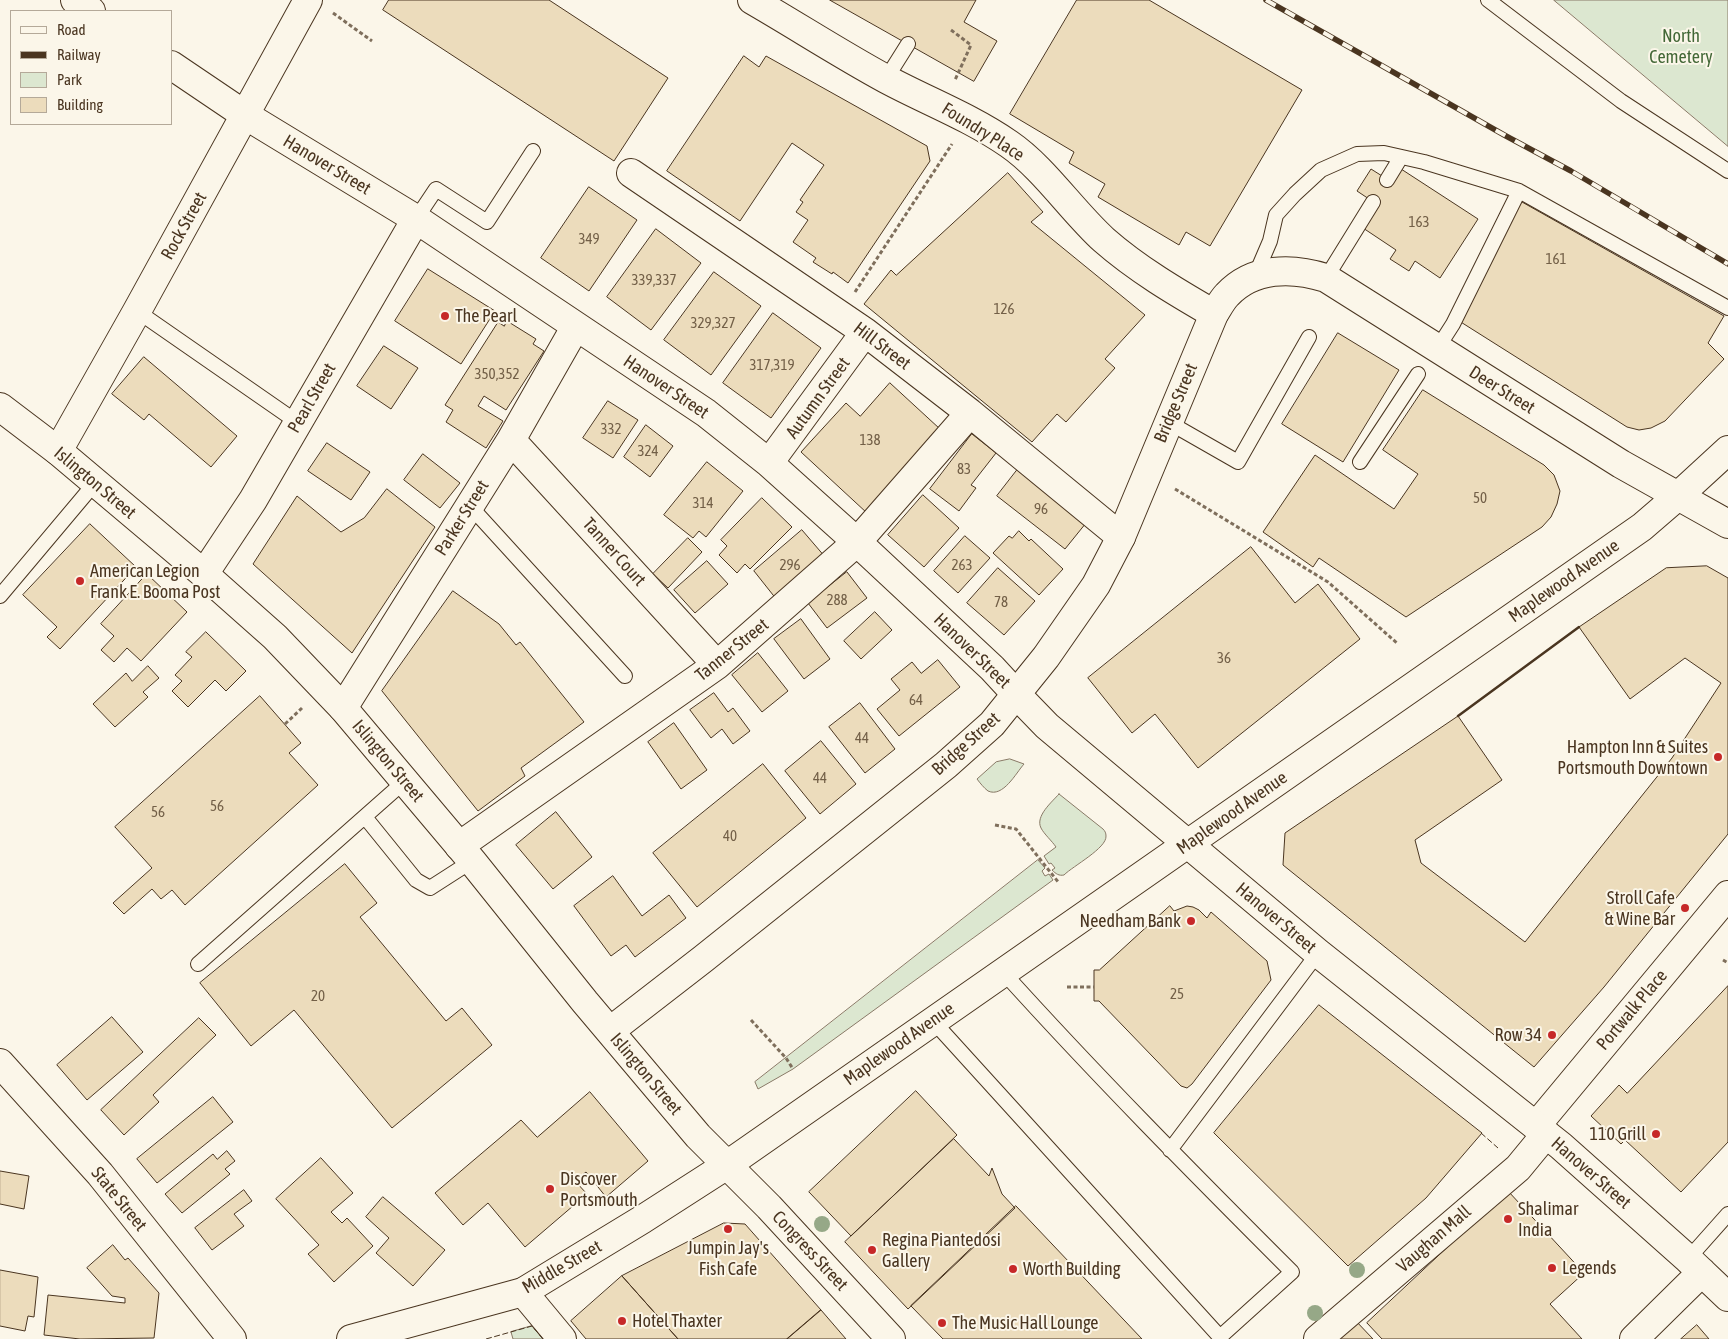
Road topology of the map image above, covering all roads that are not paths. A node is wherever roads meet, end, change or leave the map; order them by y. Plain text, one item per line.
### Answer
1 (75, 0) edge
2 (752, 0) edge
3 (1494, 2) edge
4 (306, 5) edge
5 (90, 10) edge
6 (908, 44) dead end
7 (172, 66) edge
8 (886, 79) junction
9 (246, 115) junction
10 (533, 151) dead end
11 (1401, 157) junction
12 (1728, 171) edge
13 (631, 173) dead end
14 (1387, 180) dead end
15 (1519, 191) junction
16 (1374, 202) dead end
17 (416, 220) junction
18 (1264, 274) junction
19 (1326, 278) junction
20 (1728, 308) edge
21 (138, 311) junction
22 (1214, 314) junction
23 (576, 326) junction
24 (865, 332) junction
25 (1309, 338) dead end
26 (1437, 348) junction
27 (1418, 374) dead end
28 (0, 407) edge
29 (970, 413) junction
30 (297, 422) junction
31 (1168, 422) junction
32 (511, 440) junction
33 (58, 450) junction
34 (1728, 450) edge
35 (1360, 462) dead end
36 (770, 463) junction
37 (95, 483) junction
38 (1678, 496) junction
39 (470, 506) junction
40 (1728, 524) edge
41 (1121, 536) junction
42 (857, 542) junction
43 (204, 574) junction
44 (0, 596) edge
45 (717, 665) junction
46 (626, 676) dead end
47 (1016, 694) junction
48 (343, 708) junction
49 (405, 781) junction
50 (365, 817) junction
51 (1188, 844) junction
52 (465, 854) junction
53 (1728, 895) edge
54 (1318, 953) junction
55 (198, 964) dead end
56 (1003, 972) junction
57 (933, 1021) junction
58 (610, 1031) junction
59 (0, 1063) edge
60 (1541, 1130) junction
61 (1170, 1150) junction
62 (727, 1164) junction
63 (1728, 1214) edge
64 (1695, 1265) junction
65 (523, 1292) junction
66 (1728, 1297) edge
67 (232, 1339) edge
68 (351, 1339) edge
69 (562, 1339) edge
70 (891, 1339) edge
71 (1318, 1339) edge
72 (1634, 1339) edge

1 - 5 street
2 - 8 street, Foundry Place
3 - 12 lane
4 - 9 street, Rock Street
6 - 8 lane
7 - 9 street, Hanover Street
8 - 22 street, Foundry Place
9 - 17 street, Hanover Street
9 - 21 street, Rock Street
10 - 17 lane
11 - 14 lane
11 - 15 lane
11 - 18 lane
13 - 24 street, Hill Street
15 - 20 lane
15 - 26 lane
16 - 19 lane
17 - 23 street, Hanover Street
17 - 30 street, Pearl Street
18 - 19 street, Deer Street
18 - 22 street, Bridge Street
19 - 26 street, Deer Street
21 - 30 lane
21 - 33 street, Rock Street
22 - 31 street, Bridge Street
23 - 32 street, Parker Street
23 - 36 street, Hanover Street
24 - 29 street, Hill Street
24 - 36 street, Autumn Street
25 - 31 lane
26 - 38 street, Deer Street
27 - 35 lane
28 - 33 street, Islington Street
29 - 41 street, Hill Street
29 - 42 street, Tanner Street
30 - 43 street, Pearl Street
31 - 41 street, Bridge Street
32 - 39 street, Parker Street
32 - 45 street, Tanner Court
33 - 37 street, Islington Street
34 - 38 street, Maplewood Avenue
36 - 42 street, Hanover Street
37 - 43 street, Islington Street
37 - 44 lane
38 - 40 street, Deer Street
38 - 51 street, Maplewood Avenue
39 - 46 lane
39 - 48 street, Parker Street
41 - 47 street, Bridge Street
42 - 45 street, Tanner Street
42 - 47 street, Hanover Street
43 - 48 street, Islington Street
45 - 52 street, Tanner Street
47 - 51 street, Hanover Street
47 - 58 street, Bridge Street
48 - 49 street, Islington Street
49 - 50 lane
49 - 52 street, Islington Street
50 - 52 lane
50 - 55 lane
51 - 54 street, Hanover Street
51 - 56 street, Maplewood Avenue
52 - 58 street, Islington Street
53 - 60 street, Portwalk Place
54 - 60 street, Hanover Street
54 - 61 lane
56 - 57 street, Maplewood Avenue
56 - 61 lane
57 - 61 lane
57 - 62 street, Maplewood Avenue
58 - 62 street, Islington Street
59 - 67 street, State Street
60 - 64 street, Hanover Street
60 - 71 street, Vaughan Mall
62 - 65 street, Middle Street
62 - 70 street, Congress Street
63 - 64 lane
64 - 66 street, Hanover Street
64 - 72 street
65 - 68 street, Middle Street
65 - 69 street

